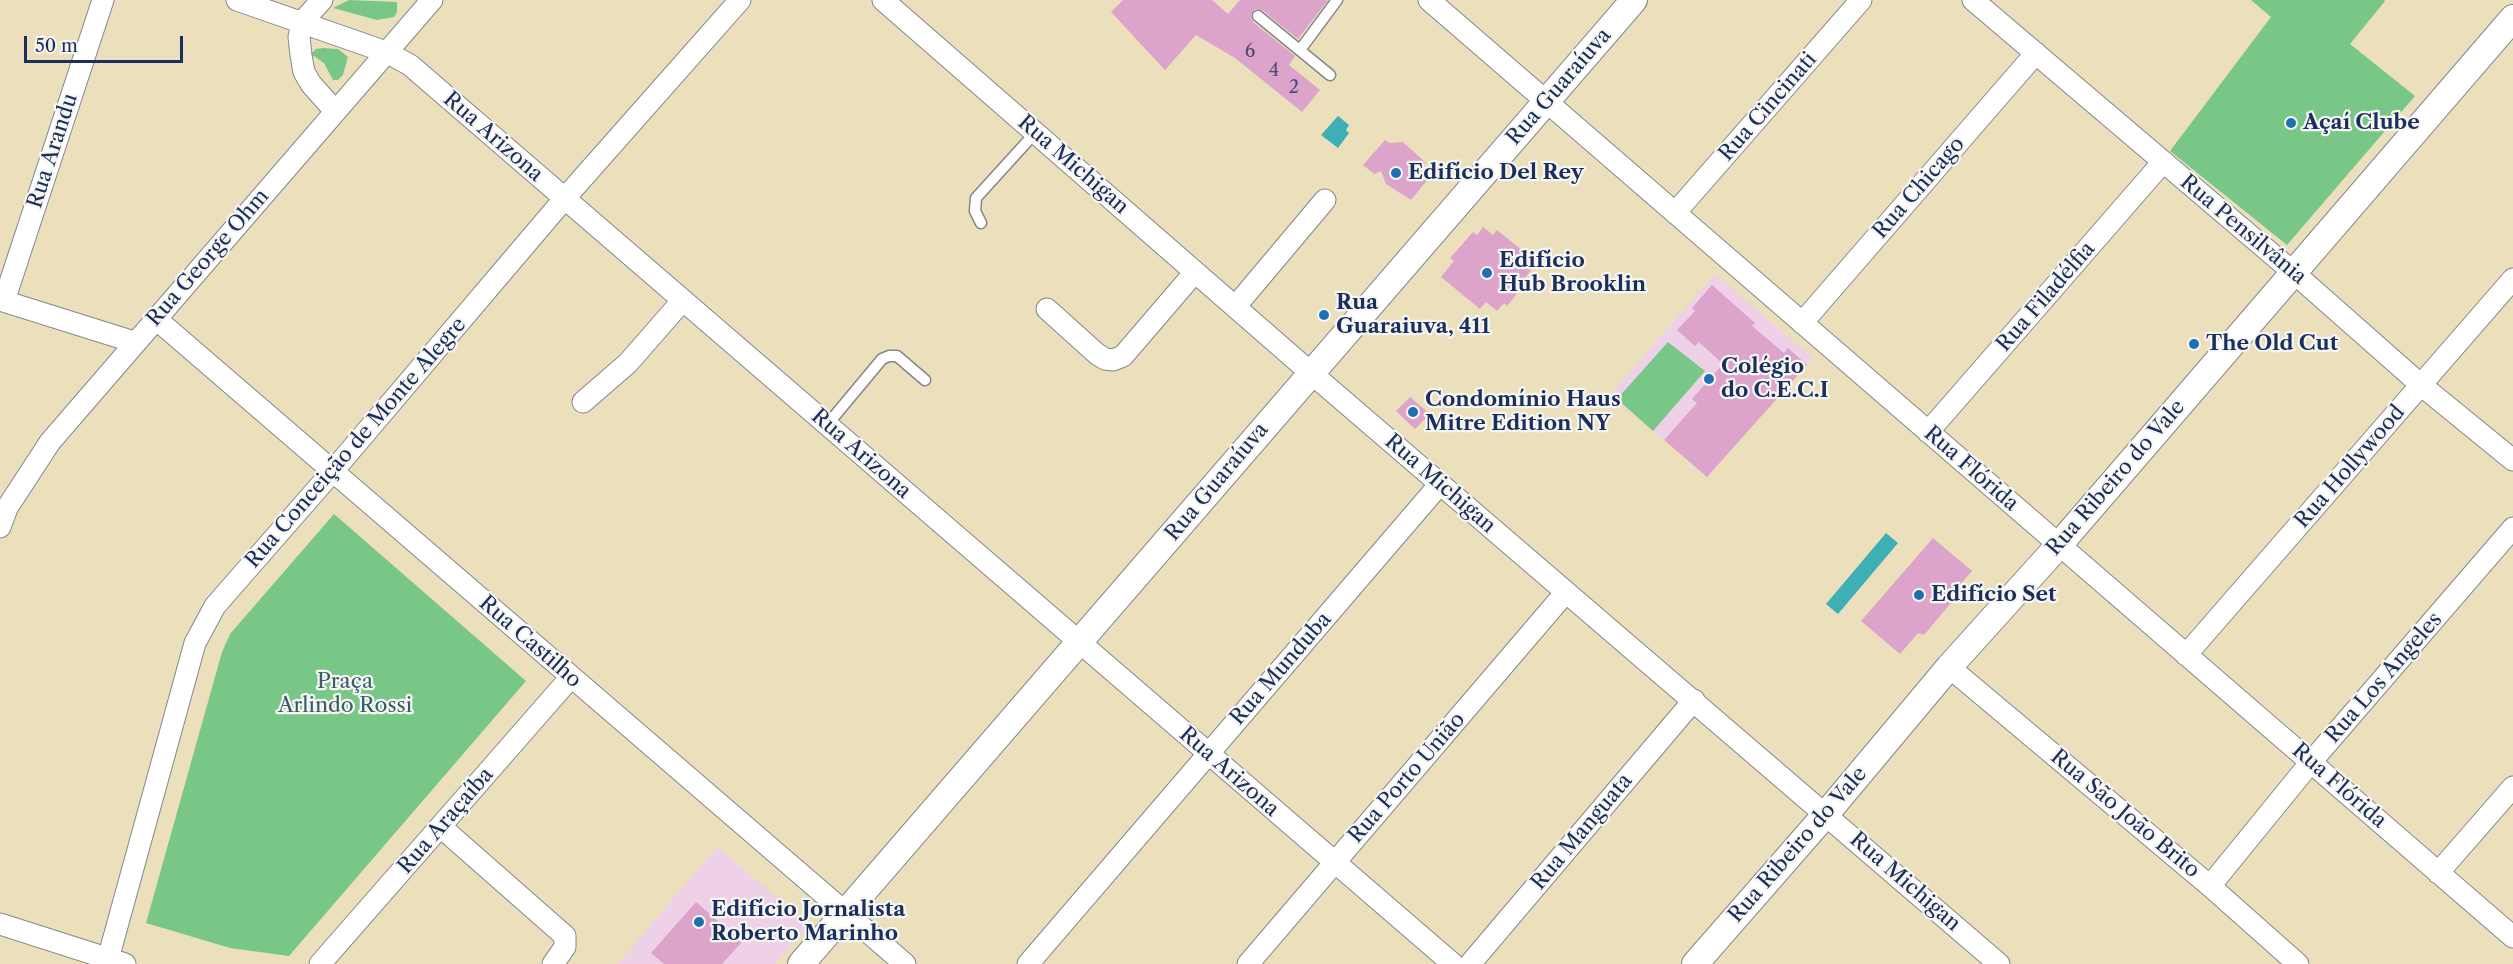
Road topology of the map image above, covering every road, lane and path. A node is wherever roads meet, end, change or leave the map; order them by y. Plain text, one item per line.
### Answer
1 (103, 0) edge
2 (237, 0) edge
3 (322, 0) edge
4 (430, 0) edge
5 (740, 0) edge
6 (883, 0) edge
7 (1337, 0) edge
8 (1429, 0) edge
9 (1634, 0) edge
10 (1861, 0) edge
11 (1973, 0) edge
12 (1258, 16) dead end
13 (2513, 18) edge
14 (302, 22) junction
15 (1300, 50) junction
16 (386, 52) junction
17 (2036, 53) junction
18 (1330, 75) dead end
19 (1546, 102) junction
20 (335, 111) junction
21 (1035, 133) junction
22 (2163, 162) junction
23 (565, 198) junction
24 (1325, 200) dead end
25 (1675, 213) junction
26 (981, 223) dead end
27 (1195, 272) junction
28 (2294, 272) junction
29 (2513, 279) edge
30 (683, 300) junction
31 (2, 301) edge
32 (1235, 307) junction
33 (1047, 309) dead end
34 (155, 318) junction
35 (1802, 322) junction
36 (134, 342) junction
37 (1311, 373) junction
38 (925, 380) dead end
39 (2421, 385) junction
40 (583, 402) dead end
41 (827, 425) junction
42 (1928, 432) junction
43 (2513, 460) edge
44 (333, 471) junction
45 (1440, 484) junction
46 (2, 514) edge
47 (2513, 528) edge
48 (2059, 545) junction
49 (1566, 592) junction
50 (1080, 643) junction
51 (2186, 655) junction
52 (1948, 668) junction
53 (571, 677) junction
54 (1694, 700) junction
55 (1208, 754) junction
56 (2311, 762) junction
57 (2513, 787) edge
58 (1826, 814) junction
59 (441, 827) junction
60 (1335, 862) junction
61 (2438, 873) junction
62 (2210, 886) junction
63 (845, 913) junction
64 (0, 924) edge
65 (2513, 938) edge
66 (117, 961) edge
67 (320, 964) edge
68 (553, 964) edge
69 (801, 964) edge
70 (905, 964) edge
71 (1028, 964) edge
72 (1248, 964) edge
73 (1453, 964) edge
74 (1470, 964) edge
75 (1695, 964) edge
76 (1999, 964) edge
77 (2298, 964) edge

1 - 31 street, Rua Arandu
2 - 14 street, Rua Arizona
3 - 14 street
4 - 16 street, Rua George Ohm
5 - 23 street, Rua Conceição de Monte Alegre
6 - 21 street, Rua Michigan
7 - 15 lane
8 - 19 street, Rua Flórida
9 - 19 street, Rua Guaraíuva
10 - 25 street, Rua Cincinati
11 - 17 street, Rua Pensilvânia
12 - 15 lane
13 - 28 street, Rua Ribeiro do Vale
14 - 16 street, Rua Arizona
14 - 20 street
15 - 18 lane
16 - 20 street, Rua George Ohm
16 - 23 street, Rua Arizona
17 - 22 street, Rua Pensilvânia
17 - 35 street, Rua Chicago
19 - 25 street, Rua Flórida
19 - 37 street, Rua Guaraíuva
20 - 34 street, Rua George Ohm
21 - 26 lane
21 - 27 street, Rua Michigan
22 - 28 street, Rua Pensilvânia
22 - 42 street, Rua Filadélfia
23 - 30 street, Rua Arizona
23 - 44 street, Rua Conceição de Monte Alegre
24 - 32 street
25 - 35 street, Rua Flórida
27 - 32 street, Rua Michigan
27 - 33 street
28 - 39 street, Rua Pensilvânia
28 - 48 street, Rua Ribeiro do Vale
29 - 39 street, Rua Hollywood
30 - 40 street
30 - 41 street, Rua Arizona
31 - 36 street
32 - 37 street, Rua Michigan
34 - 36 street, Rua George Ohm
34 - 44 street, Rua Castilho
35 - 42 street, Rua Flórida
36 - 46 street, Rua George Ohm
37 - 45 street, Rua Michigan
37 - 50 street, Rua Guaraíuva
38 - 41 lane
39 - 43 street, Rua Pensilvânia
39 - 51 street, Rua Hollywood
41 - 50 street, Rua Arizona
42 - 48 street, Rua Flórida
44 - 53 street, Rua Castilho
44 - 66 street, Rua Conceição de Monte Alegre
45 - 49 street, Rua Michigan
45 - 55 street, Rua Munduba
47 - 56 street, Rua Los Angeles
48 - 51 street, Rua Flórida
48 - 52 street, Rua Ribeiro do Vale
49 - 54 street, Rua Michigan
49 - 60 street, Rua Porto União
50 - 55 street, Rua Arizona
50 - 63 street, Rua Guaraíuva
51 - 56 street, Rua Flórida
52 - 58 street, Rua Ribeiro do Vale
52 - 62 street, Rua São João Brito
53 - 59 street, Rua Araçaíba
53 - 63 street, Rua Castilho
54 - 58 street, Rua Michigan
54 - 74 street, Rua Manguata
55 - 60 street, Rua Arizona
55 - 71 street, Rua Munduba
56 - 61 street, Rua Flórida
56 - 62 street, Rua Los Angeles
57 - 61 street
58 - 75 street, Rua Ribeiro do Vale
58 - 76 street, Rua Michigan
59 - 67 street, Rua Araçaíba
59 - 68 street
60 - 72 street, Rua Porto União
60 - 73 street, Rua Arizona
61 - 65 street, Rua Flórida
62 - 77 street, Rua São João Brito
63 - 69 street, Rua Guaraíuva
63 - 70 street, Rua Castilho
64 - 66 street

